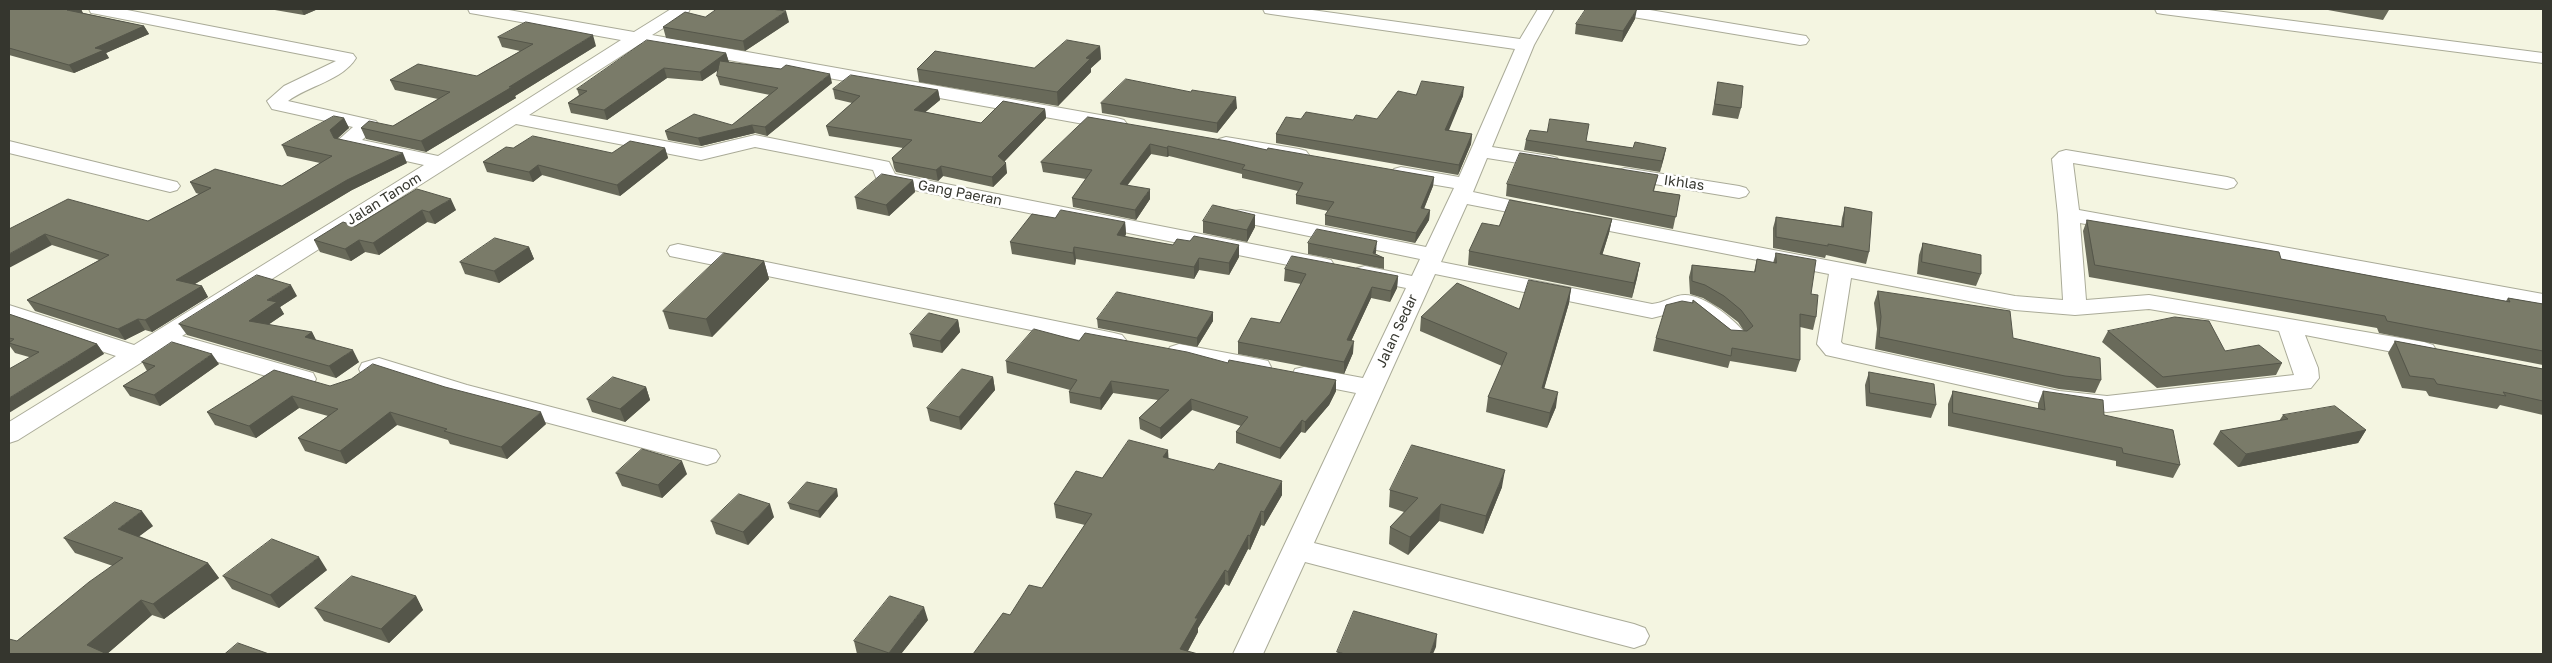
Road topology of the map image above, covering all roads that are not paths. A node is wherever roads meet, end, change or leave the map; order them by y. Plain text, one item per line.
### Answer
1 (97, 9) edge
2 (476, 9) edge
3 (682, 9) edge
4 (1271, 9) edge
5 (1546, 9) edge
6 (1615, 9) edge
7 (2163, 9) edge
8 (2295, 9) edge
9 (2306, 28) junction
10 (635, 39) junction
11 (1800, 40) dead end
12 (1525, 45) junction
13 (2543, 58) edge
14 (511, 117) junction
15 (1135, 127) edge
16 (1213, 140) edge
17 (9, 147) edge
18 (1480, 151) junction
19 (1320, 159) edge
20 (441, 163) junction
21 (1565, 165) edge
22 (1378, 169) edge
23 (1603, 171) edge
24 (2227, 183) dead end
25 (170, 186) dead end
26 (1463, 190) junction
27 (1739, 192) dead end
28 (2069, 215) junction
29 (1241, 216) edge
30 (678, 251) dead end
31 (1427, 268) junction
32 (1841, 269) junction
33 (2543, 301) edge
34 (2075, 308) junction
35 (9, 312) edge
36 (2289, 325) junction
37 (1736, 337) edge
38 (162, 338) junction
39 (135, 354) junction
40 (2446, 354) edge
41 (352, 383) edge
42 (326, 385) edge
43 (1371, 388) junction
44 (9, 434) edge
45 (707, 456) dead end
46 (1296, 549) junction
47 (1634, 636) dead end
48 (1248, 654) edge

1 - 20 street
2 - 10 street
3 - 10 street, Jalan Tanom
4 - 12 street
5 - 12 street, Jalan Sedar
6 - 11 street
7 - 9 street
8 - 9 street
9 - 13 street
10 - 14 street, Jalan Tanom
10 - 15 street
12 - 18 street, Jalan Sedar
14 - 20 street, Jalan Tanom
14 - 31 street, Gang Paeran
16 - 19 street
17 - 25 street
18 - 21 street
18 - 26 street, Jalan Sedar
20 - 38 street, Jalan Tanom
22 - 26 street
23 - 27 street, Ikhlas
24 - 28 street
26 - 31 street, Jalan Sedar
26 - 32 street
28 - 33 street
28 - 34 street
29 - 31 street
30 - 43 street
31 - 37 street
31 - 43 street, Jalan Sedar
32 - 34 street
32 - 36 street
34 - 36 street
35 - 39 street
36 - 40 street
38 - 39 street, Jalan Tanom
38 - 42 street
39 - 44 street, Jalan Tanom
41 - 45 street
43 - 46 street, Jalan Sedar
46 - 47 street
46 - 48 street, Jalan Sedar

